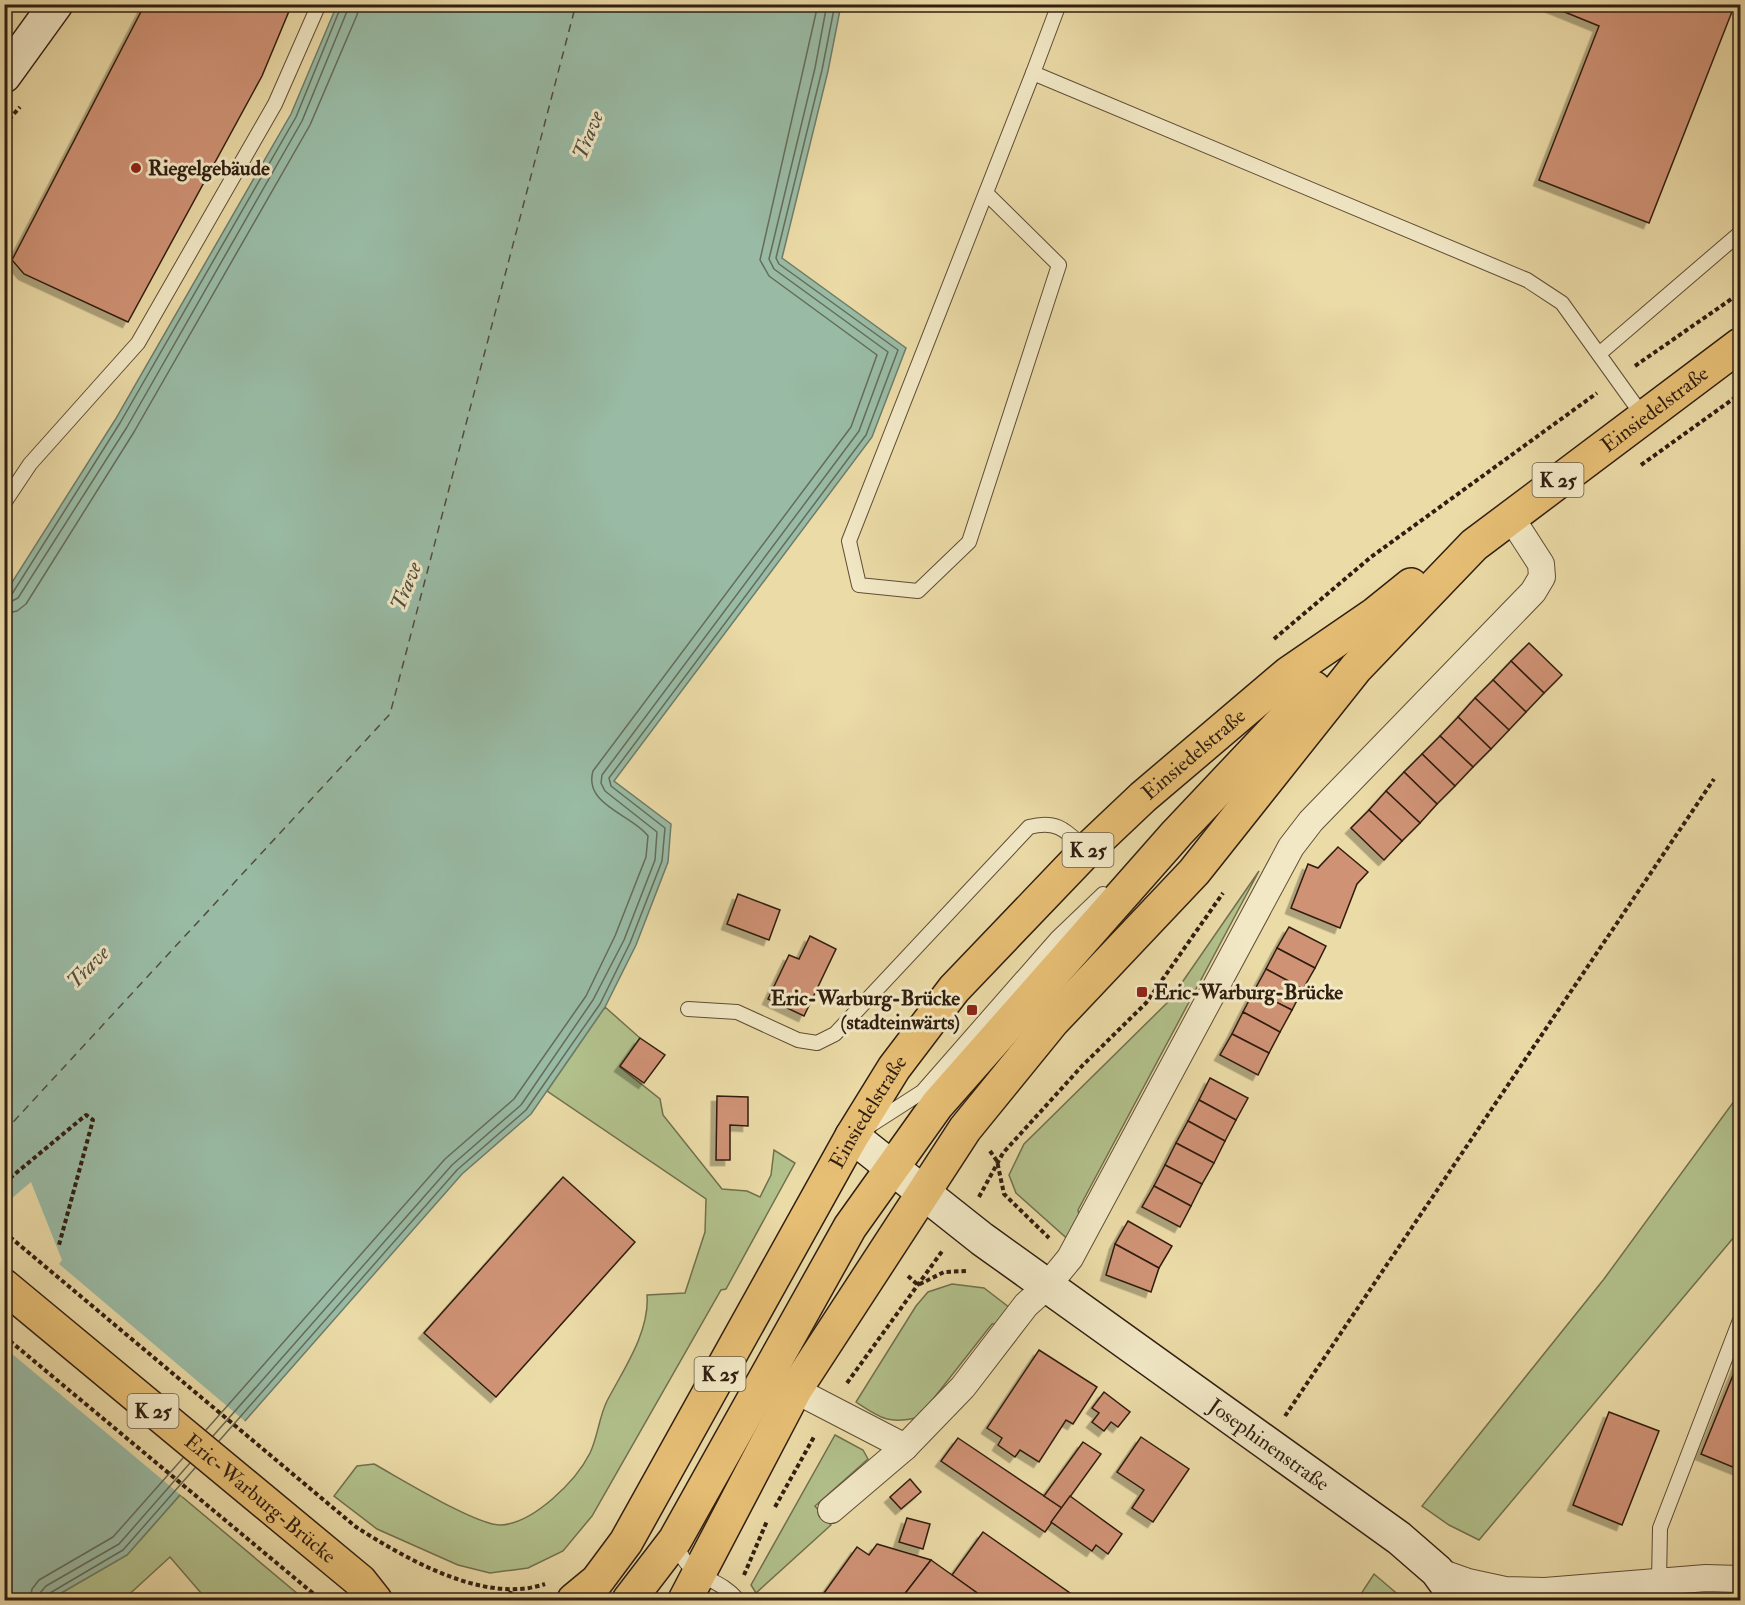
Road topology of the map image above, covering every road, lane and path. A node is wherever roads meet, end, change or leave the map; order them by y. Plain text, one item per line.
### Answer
1 (56, 4) edge
2 (319, 4) edge
3 (1059, 4) edge
4 (1033, 73) junction
5 (4, 76) edge
6 (986, 193) junction
7 (1740, 233) edge
8 (1740, 345) edge
9 (1599, 354) junction
10 (1643, 416) junction
11 (4, 503) edge
12 (1510, 516) junction
13 (1474, 545) junction
14 (1375, 614) junction
15 (1241, 765) junction
16 (1714, 778) dead end
17 (1087, 850) junction
18 (688, 1009) dead end
19 (852, 1136) junction
20 (997, 1161) dead end
21 (891, 1168) junction
22 (4, 1183) edge
23 (922, 1192) junction
24 (962, 1223) junction
25 (4, 1232) edge
26 (59, 1245) dead end
27 (971, 1270) dead end
28 (918, 1285) junction
29 (4, 1286) edge
30 (1047, 1286) junction
31 (1740, 1320) edge
32 (4, 1336) edge
33 (795, 1390) junction
34 (829, 1408) junction
35 (905, 1447) junction
36 (1270, 1448) junction
37 (831, 1510) dead end
38 (675, 1540) junction
39 (1437, 1571) junction
40 (443, 1577) dead end
41 (1740, 1579) edge
42 (1659, 1582) junction
43 (693, 1588) edge
44 (367, 1591) edge
45 (511, 1591) dead end
46 (736, 1599) edge
47 (321, 1600) edge
48 (400, 1600) edge
49 (507, 1600) edge
50 (574, 1600) edge
51 (629, 1600) edge
52 (1458, 1600) edge

1 - 5 street
2 - 11 lane
3 - 4 lane
4 - 6 lane
4 - 9 lane
6 - 6 lane
7 - 9 lane
8 - 10 main road, Einsiedelstraße / K 25
9 - 10 lane
10 - 12 main road, Einsiedelstraße / K 25
12 - 13 main road, Einsiedelstraße / K 25
12 - 30 street
13 - 14 main road, Einsiedelstraße / K 25
13 - 23 main road, Einsiedelstraße / K 25
14 - 15 main road, Einsiedelstraße / K 25
14 - 17 main road, Einsiedelstraße / K 25
15 - 19 lane
15 - 21 main road, Einsiedelstraße / K 25
16 - 36 path
17 - 18 lane
17 - 19 main road, Einsiedelstraße / K 25
19 - 21 street, Josephinenstraße
19 - 50 main road, Einsiedelstraße / K 25
20 - 24 path
21 - 23 street, Josephinenstraße
21 - 38 main road, Einsiedelstraße / K 25
22 - 26 path
23 - 24 street, Josephinenstraße
23 - 33 main road, Einsiedelstraße / K 25
24 - 28 path
24 - 30 street, Josephinenstraße
25 - 40 path
27 - 28 path
28 - 34 path
29 - 44 main road, Eric-Warburg-Brücke / K 25
30 - 35 street
30 - 36 street, Josephinenstraße
31 - 42 lane
32 - 47 path
33 - 34 street
33 - 43 main road, Einsiedelstraße / K 25
34 - 35 street
34 - 46 path
35 - 37 street
36 - 39 street, Josephinenstraße
38 - 43 lane
38 - 51 main road, Einsiedelstraße / K 25
39 - 42 street, Josephinenstraße
39 - 52 street
41 - 42 street, Josephinenstraße
43 - 46 lane
44 - 48 main road, K 25
45 - 49 path

